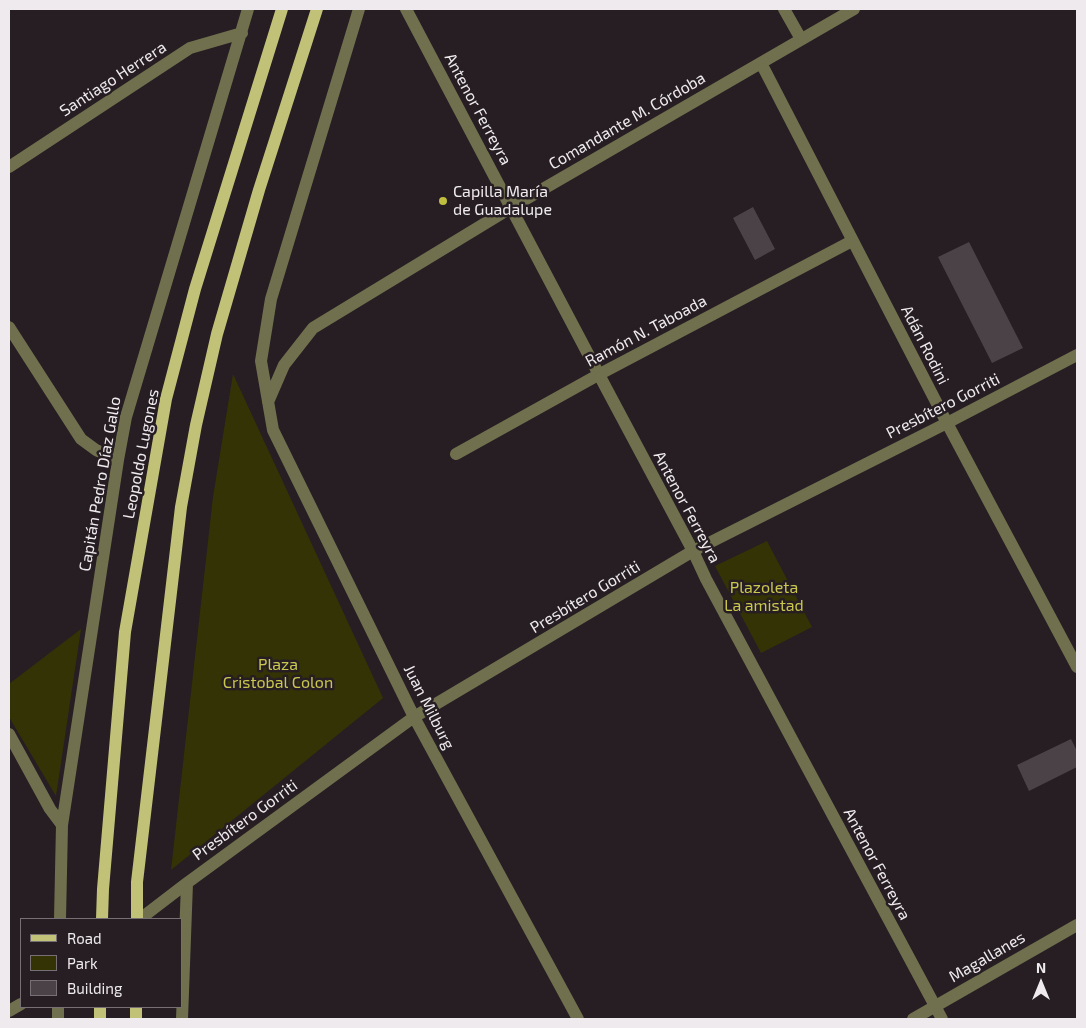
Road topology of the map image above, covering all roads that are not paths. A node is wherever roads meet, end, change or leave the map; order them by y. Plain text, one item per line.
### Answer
1 (248, 9) edge
2 (282, 9) edge
3 (317, 9) edge
4 (359, 9) edge
5 (406, 9) edge
6 (784, 9) edge
7 (854, 9) edge
8 (242, 33) junction
9 (801, 39) junction
10 (761, 63) junction
11 (9, 167) edge
12 (512, 207) junction
13 (852, 241) junction
14 (9, 327) edge
15 (1077, 355) edge
16 (598, 375) junction
17 (268, 402) junction
18 (947, 423) junction
19 (456, 454) dead end
20 (118, 460) junction
21 (693, 552) junction
22 (1077, 667) edge
23 (414, 717) junction
24 (9, 734) edge
25 (62, 826) junction
26 (187, 883) junction
27 (60, 918) edge
28 (102, 918) edge
29 (139, 918) edge
30 (140, 918) edge
31 (1077, 925) edge
32 (20, 1005) edge
33 (935, 1006) junction
34 (9, 1012) edge
35 (182, 1019) edge
36 (578, 1019) edge
37 (913, 1019) edge
38 (942, 1019) edge

1 - 8 street, Capitán Pedro Díaz Gallo
2 - 28 main road, Leopoldo Lugones
3 - 29 main road
4 - 17 street, Juan Milburg
5 - 12 street, Antenor Ferreyra
6 - 9 street
7 - 9 street, Comandante M. Córdoba
8 - 11 street, Santiago Herrera
8 - 20 street, Capitán Pedro Díaz Gallo
9 - 10 street, Comandante M. Córdoba
10 - 12 street, Comandante M. Córdoba
10 - 13 street, Adán Rodini
12 - 16 street, Antenor Ferreyra
12 - 17 street, Comandante M. Córdoba
13 - 16 street, Ramón N. Taboada
13 - 18 street, Adán Rodini
14 - 20 street
15 - 18 street, Presbítero Gorriti
16 - 19 street, Ramón N. Taboada
16 - 21 street, Antenor Ferreyra
17 - 23 street, Juan Milburg
18 - 21 street, Presbítero Gorriti
18 - 22 street, Adán Rodini
20 - 25 street, Capitán Pedro Díaz Gallo
21 - 23 street, Presbítero Gorriti
21 - 33 street, Antenor Ferreyra
23 - 26 street, Presbítero Gorriti
23 - 36 street, Juan Milburg
24 - 25 street
25 - 27 street, Capitán Pedro Díaz Gallo
26 - 30 street, Presbítero Gorriti
26 - 35 street
31 - 33 street, Magallanes
32 - 34 street
33 - 37 street, Magallanes
33 - 38 street, Antenor Ferreyra

